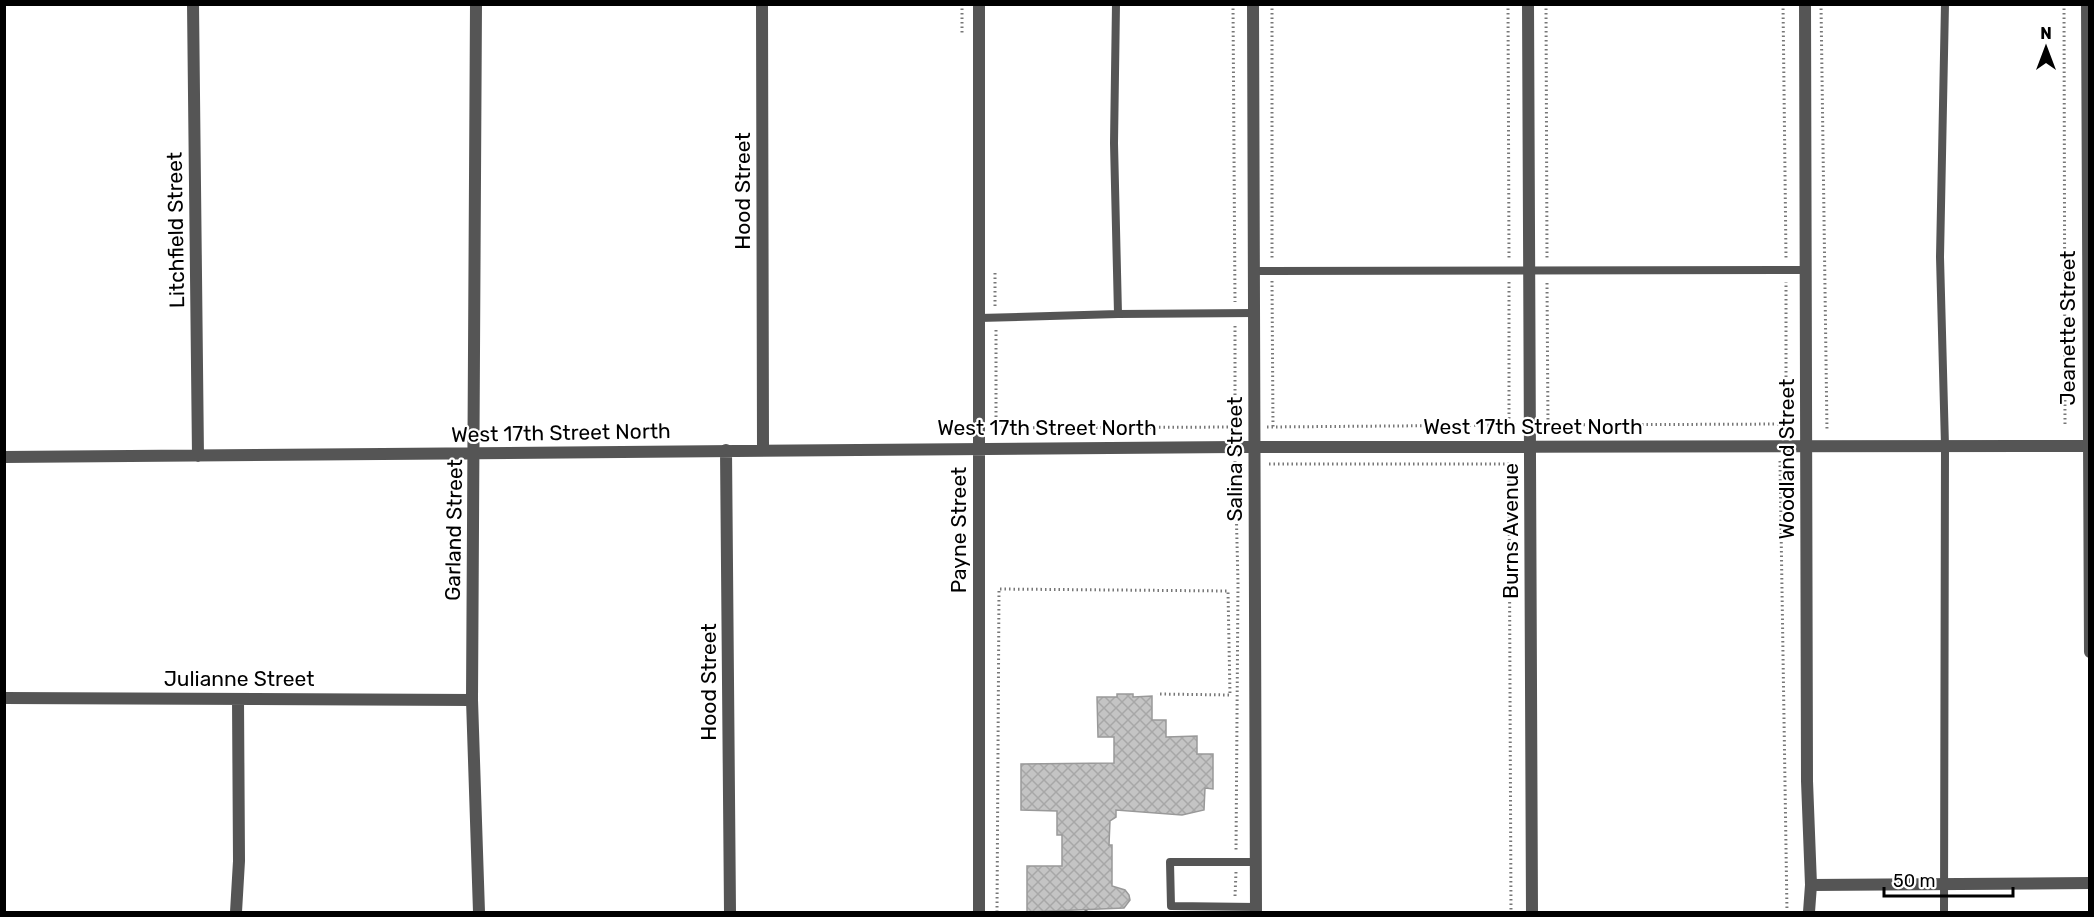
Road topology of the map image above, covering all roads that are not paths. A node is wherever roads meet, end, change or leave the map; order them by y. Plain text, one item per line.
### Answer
1 (193, 4) edge
2 (476, 4) edge
3 (762, 4) edge
4 (979, 4) edge
5 (1116, 4) edge
6 (1253, 4) edge
7 (1528, 4) edge
8 (1805, 4) edge
9 (1945, 4) edge
10 (2087, 4) edge
11 (1806, 270) junction
12 (1254, 271) junction
13 (1529, 271) junction
14 (1254, 313) junction
15 (1118, 314) junction
16 (978, 318) junction
17 (1530, 446) junction
18 (1946, 446) junction
19 (2089, 446) edge
20 (1255, 447) junction
21 (1807, 447) junction
22 (978, 448) junction
23 (726, 450) junction
24 (763, 450) junction
25 (475, 453) junction
26 (198, 456) junction
27 (4, 457) edge
28 (2090, 652) edge
29 (4, 698) edge
30 (238, 699) junction
31 (472, 700) junction
32 (1255, 862) junction
33 (2090, 883) edge
34 (1944, 884) junction
35 (1811, 885) junction
36 (1256, 910) edge
37 (236, 912) edge
38 (479, 912) edge
39 (730, 912) edge
40 (979, 912) edge
41 (1532, 912) edge
42 (1809, 912) edge
43 (1944, 912) edge

1 - 26 street, Litchfield Street
2 - 25 street, Garland Street
3 - 24 street, Hood Street
4 - 16 street, Payne Street
5 - 15 lane
6 - 12 street, Salina Street
7 - 13 street, Burns Avenue
8 - 11 street, Woodland Street
9 - 18 lane
10 - 19 street, Jeanette Street
11 - 13 lane
11 - 21 street, Woodland Street
12 - 13 lane
12 - 14 street, Salina Street
13 - 17 street, Burns Avenue
14 - 15 lane
14 - 20 street, Salina Street
15 - 16 lane
16 - 22 street, Payne Street
17 - 20 street, West 17th Street North
17 - 21 street, West 17th Street North
17 - 41 street, Burns Avenue
18 - 19 street, West 17th Street North
18 - 21 street, West 17th Street North
18 - 34 lane
19 - 28 street, Jeanette Street
20 - 22 street, West 17th Street North
20 - 32 street, Salina Street
21 - 35 street, Woodland Street
22 - 24 street, West 17th Street North
22 - 40 street, Payne Street
23 - 24 street, West 17th Street North
23 - 25 street, West 17th Street North
23 - 39 street, Hood Street
25 - 26 street, West 17th Street North
25 - 31 street, Garland Street
26 - 27 street, West 17th Street North
29 - 30 street, Julianne Street
30 - 31 street, Julianne Street
30 - 37 street
31 - 38 street, Garland Street
32 - 36 street, Salina Street
32 - 36 lane
33 - 34 street
34 - 35 street
34 - 43 lane
35 - 42 street, Woodland Street

